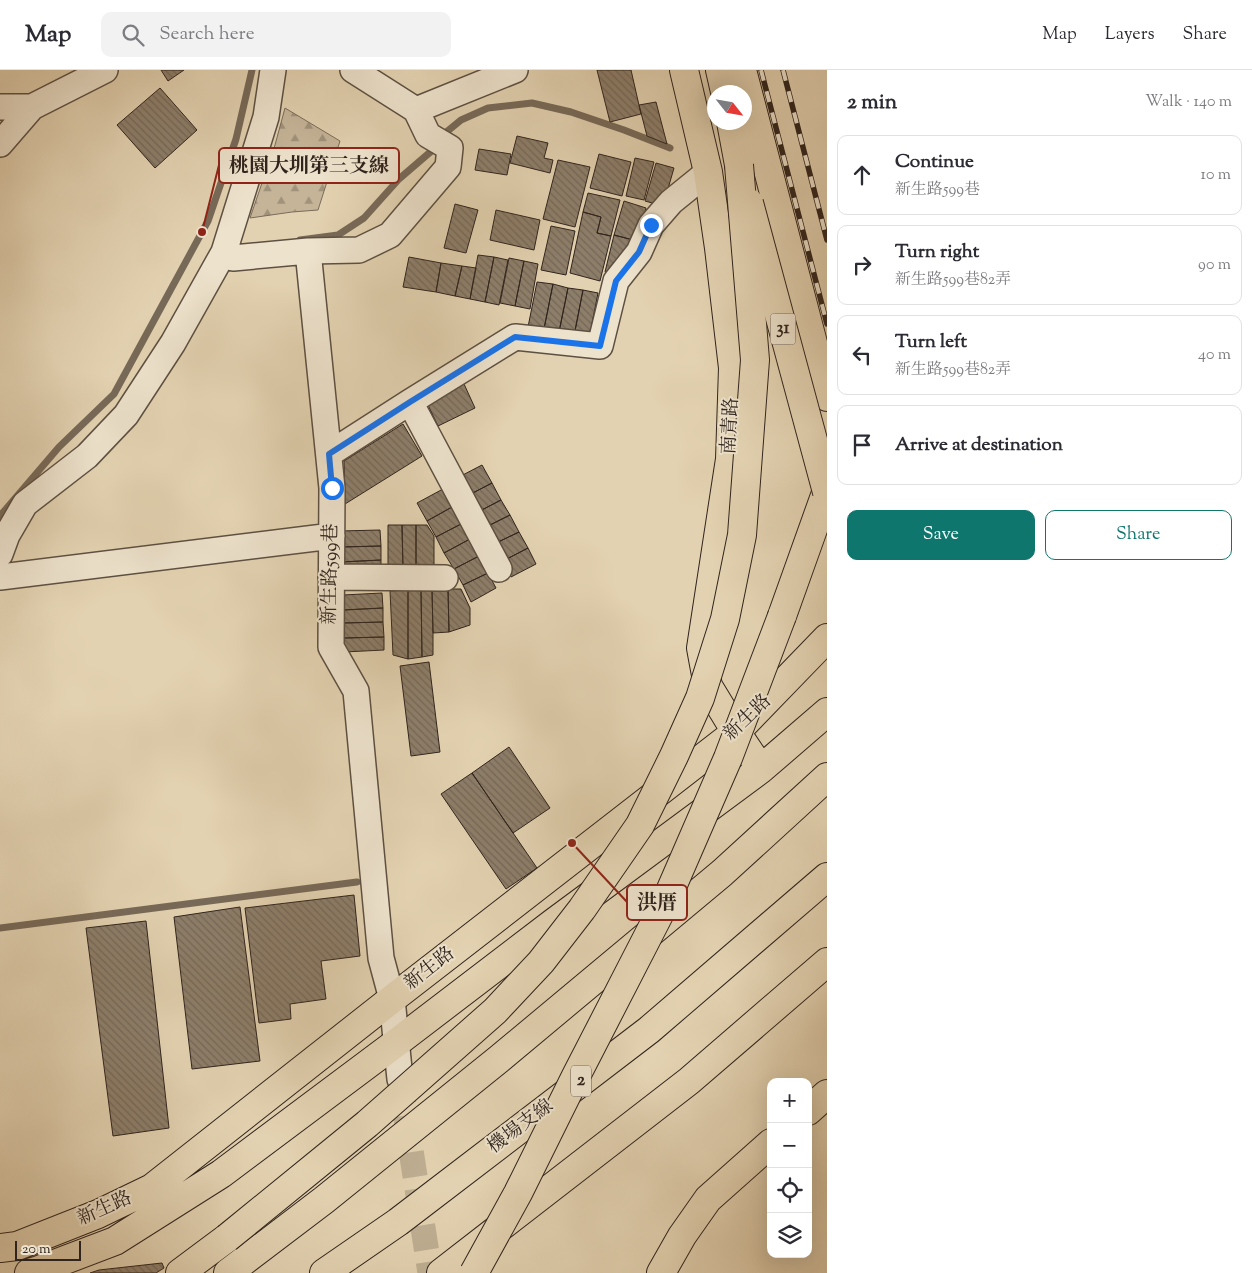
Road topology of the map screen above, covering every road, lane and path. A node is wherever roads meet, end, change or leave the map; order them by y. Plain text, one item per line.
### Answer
1 (105, 70) edge
2 (273, 70) edge
3 (353, 70) edge
4 (515, 70) edge
5 (684, 70) edge
6 (720, 70) edge
7 (742, 70) edge
8 (723, 85) edge
9 (0, 107) edge
10 (32, 107) junction
11 (416, 110) junction
12 (732, 130) edge
13 (0, 144) edge
14 (739, 165) junction
15 (708, 172) junction
16 (308, 251) junction
17 (224, 252) junction
18 (827, 397) edge
19 (410, 402) junction
20 (329, 454) junction
21 (827, 491) edge
22 (332, 536) junction
23 (0, 554) edge
24 (499, 569) dead end
25 (0, 577) edge
26 (331, 577) junction
27 (444, 578) dead end
28 (827, 638) edge
29 (827, 712) edge
30 (736, 732) junction
31 (761, 769) junction
32 (827, 777) edge
33 (827, 877) edge
34 (827, 962) edge
35 (392, 999) junction
36 (396, 1043) junction
37 (400, 1079) tunnel mouth
38 (827, 1094) edge
39 (812, 1107) edge
40 (763, 1151) edge
41 (0, 1248) edge
42 (29, 1273) edge
43 (180, 1273) edge
44 (228, 1273) edge
45 (324, 1273) edge
46 (441, 1273) edge
47 (474, 1273) edge
48 (660, 1273) edge

1 - 10 street
2 - 17 street
3 - 11 street
4 - 11 street
5 - 15 main road, 南青路
6 - 8 main road
7 - 18 main road
9 - 10 street
10 - 13 street
11 - 16 street
12 - 14 main road, 31
14 - 21 main road, 31, bridge
14 - 43 main road, bridge
15 - 19 street
15 - 30 main road, 南青路
16 - 17 street
16 - 20 street, 新生路599巷
17 - 23 street
19 - 20 street
19 - 24 street
20 - 22 street, 新生路599巷
21 - 47 main road, bridge
22 - 25 street
22 - 26 street, 新生路599巷
26 - 27 street
26 - 35 street, 新生路599巷
28 - 30 main road, 新生路
29 - 31 main road, 新生路
30 - 31 main road, 南青路
30 - 35 main road, 新生路
31 - 36 main road, 新生路
32 - 44 main road
33 - 45 main road, 機場支線 / 2
34 - 46 main road
35 - 36 street, 新生路599巷
35 - 41 main road, 新生路
36 - 37 street, 新生路599巷
36 - 42 main road, 新生路
38 - 39 main road
40 - 48 main road

